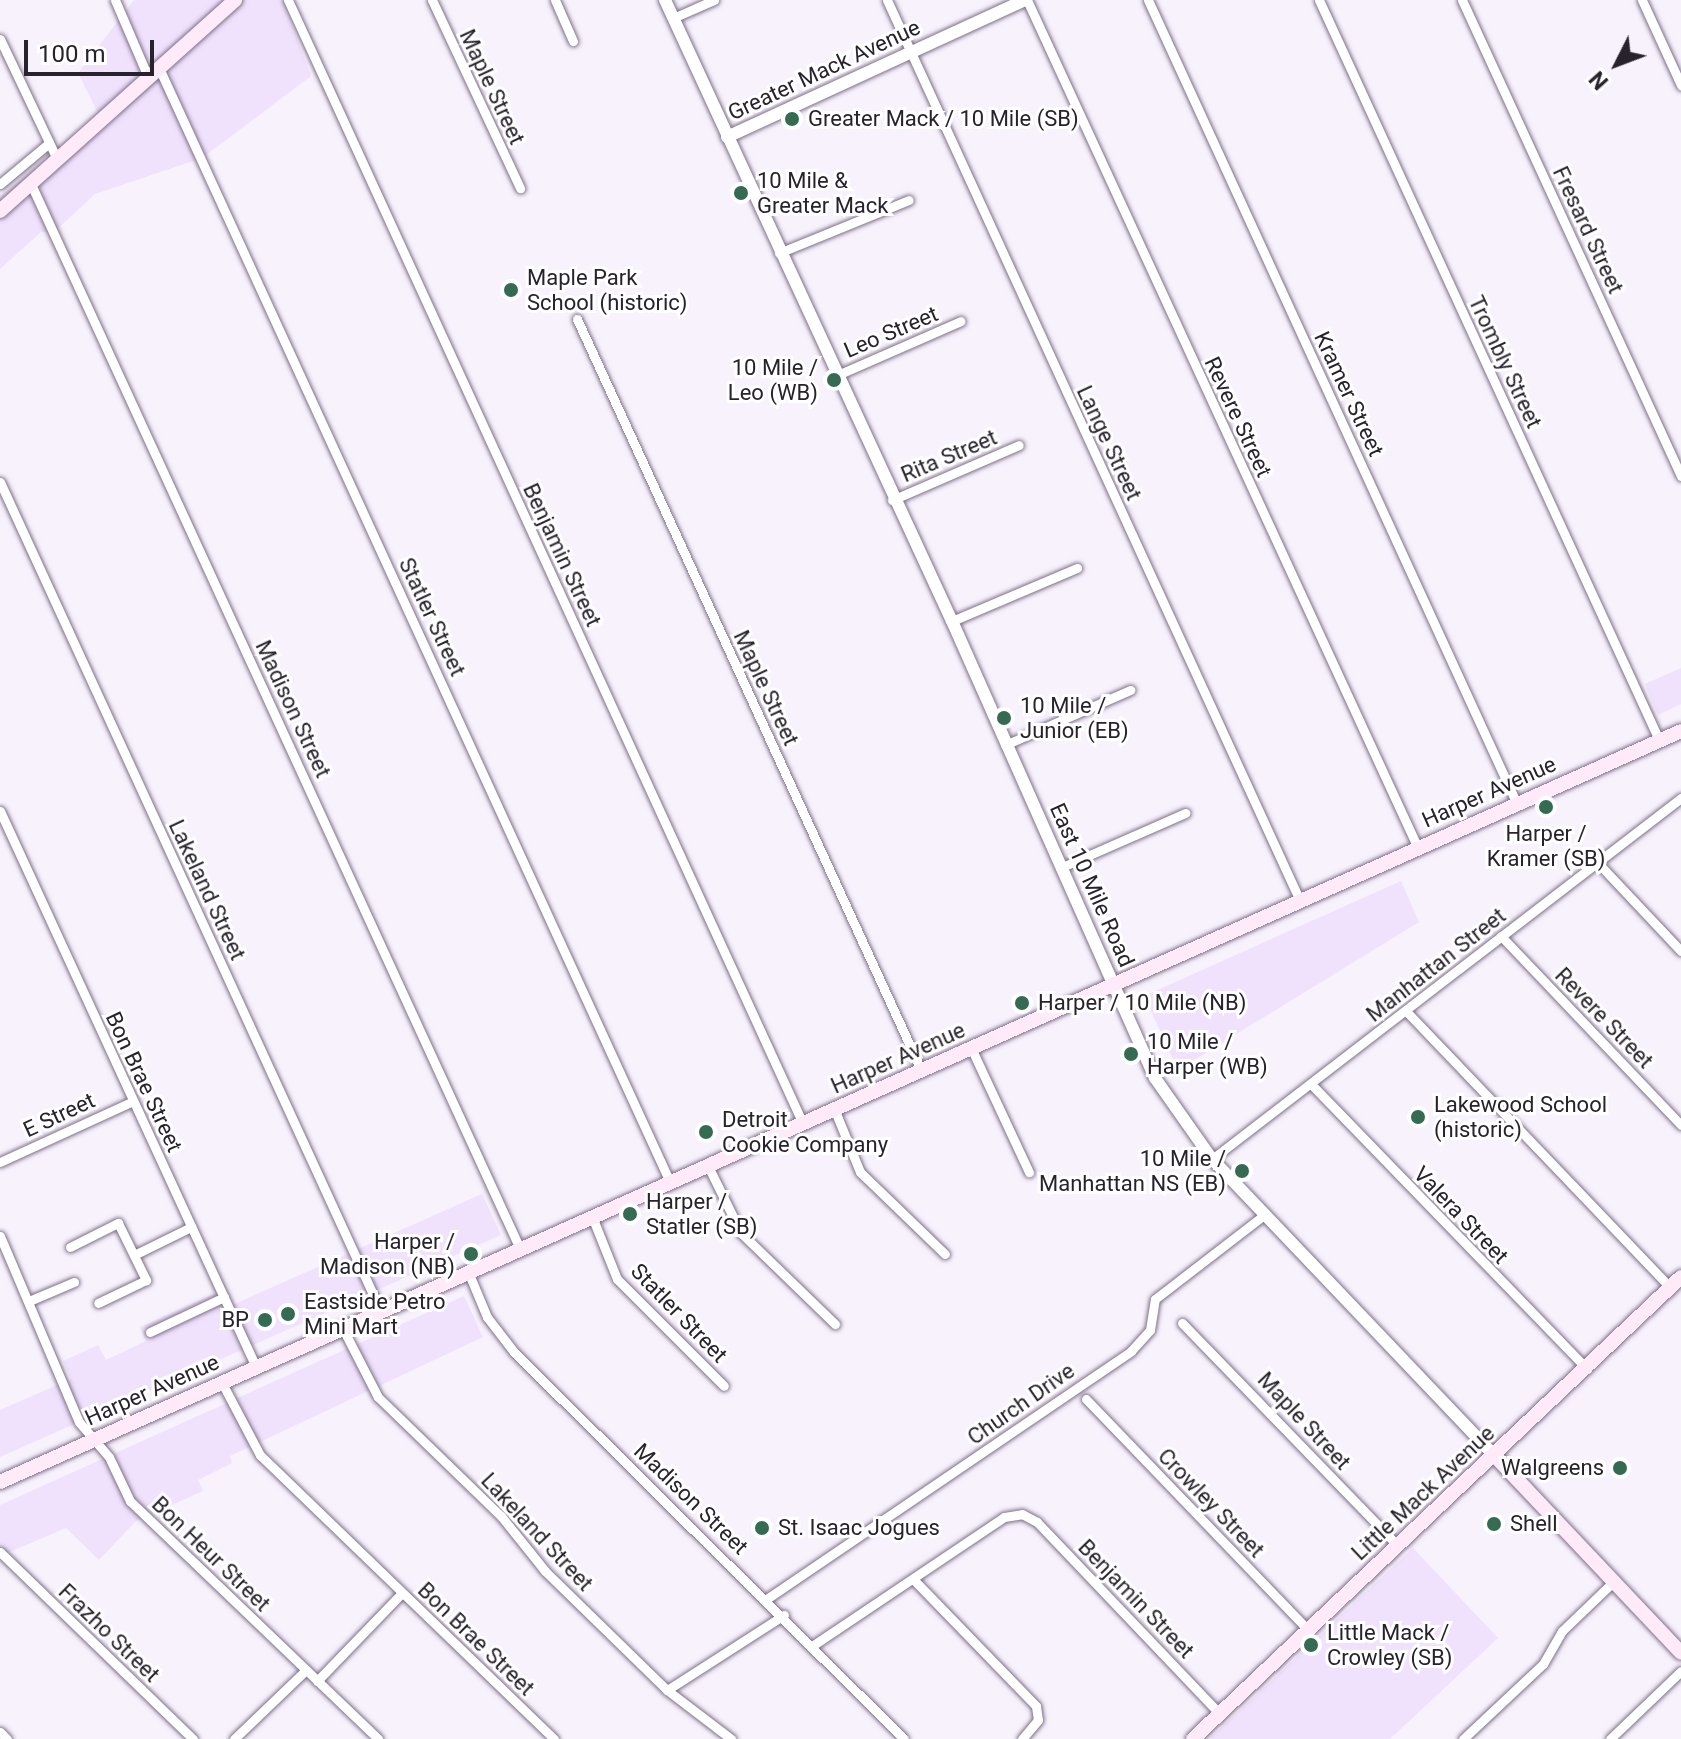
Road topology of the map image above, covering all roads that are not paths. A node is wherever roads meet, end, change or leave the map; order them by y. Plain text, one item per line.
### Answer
1 (115, 0) edge
2 (235, 0) edge
3 (288, 0) edge
4 (432, 0) edge
5 (555, 0) edge
6 (665, 0) edge
7 (714, 0) edge
8 (887, 0) edge
9 (1026, 0) edge
10 (1148, 0) edge
11 (1319, 0) edge
12 (1462, 0) edge
13 (1642, 0) edge
14 (673, 18) junction
15 (0, 39) edge
16 (573, 41) dead end
17 (910, 52) junction
18 (154, 73) junction
19 (1681, 85) edge
20 (727, 137) junction
21 (49, 143) junction
22 (57, 159) junction
23 (30, 182) junction
24 (0, 184) edge
25 (520, 188) dead end
26 (909, 200) dead end
27 (0, 211) edge
28 (779, 253) junction
29 (577, 319) dead end
30 (961, 321) dead end
31 (835, 376) junction
32 (1019, 445) dead end
33 (1681, 476) edge
34 (0, 482) edge
35 (892, 500) junction
36 (1077, 568) dead end
37 (952, 621) junction
38 (1130, 690) dead end
39 (1681, 731) edge
40 (1659, 740) junction
41 (1005, 745) junction
42 (1681, 798) edge
43 (1517, 804) junction
44 (0, 811) edge
45 (1185, 813) dead end
46 (1418, 848) junction
47 (1598, 863) junction
48 (1060, 868) junction
49 (1300, 901) junction
50 (1501, 936) junction
51 (1681, 951) edge
52 (1113, 984) junction
53 (1406, 1011) junction
54 (972, 1050) junction
55 (922, 1072) junction
56 (1311, 1084) junction
57 (133, 1101) junction
58 (835, 1111) junction
59 (803, 1124) junction
60 (1681, 1125) edge
61 (1212, 1159) junction
62 (0, 1162) edge
63 (708, 1166) junction
64 (1029, 1172) dead end
65 (670, 1182) junction
66 (1264, 1215) junction
67 (593, 1219) junction
68 (191, 1227) junction
69 (0, 1236) edge
70 (70, 1247) dead end
71 (521, 1251) junction
72 (945, 1254) dead end
73 (134, 1255) junction
74 (469, 1274) junction
75 (74, 1282) dead end
76 (1676, 1282) edge
77 (224, 1297) junction
78 (29, 1301) junction
79 (98, 1303) dead end
80 (381, 1312) junction
81 (1182, 1323) dead end
82 (835, 1324) dead end
83 (343, 1329) junction
84 (150, 1332) dead end
85 (256, 1367) junction
86 (1587, 1369) junction
87 (222, 1383) junction
88 (724, 1386) dead end
89 (1086, 1399) dead end
90 (95, 1440) junction
91 (1494, 1455) junction
92 (0, 1482) edge
93 (1398, 1546) junction
94 (0, 1552) edge
95 (913, 1579) junction
96 (1614, 1581) junction
97 (402, 1593) junction
98 (768, 1598) junction
99 (784, 1615) junction
100 (1309, 1631) junction
101 (812, 1646) junction
102 (1680, 1650) edge
103 (306, 1670) junction
104 (1681, 1671) edge
105 (317, 1681) junction
106 (667, 1690) junction
107 (1220, 1714) junction
108 (0, 1732) edge
109 (7, 1739) edge
110 (193, 1739) edge
111 (234, 1739) edge
112 (378, 1739) edge
113 (554, 1739) edge
114 (731, 1739) edge
115 (904, 1739) edge
116 (1022, 1739) edge
117 (1193, 1739) edge
118 (1463, 1739) edge
119 (1610, 1739) edge

1 - 18 street, Statler Street
2 - 18 main road
3 - 59 street, Benjamin Street
4 - 25 street, Maple Street
5 - 16 street
6 - 14 street, East 10 Mile Road
7 - 14 street
8 - 17 street, Lange Street
9 - 17 street, Greater Mack Avenue
9 - 46 street, Revere Street
10 - 43 street, Kramer Street
11 - 40 street, Trombly Street
12 - 33 street, Fresard Street
13 - 19 street
14 - 20 street, East 10 Mile Road
15 - 21 street
17 - 20 street, Greater Mack Avenue
17 - 49 street, Lange Street
18 - 22 main road
18 - 65 street, Statler Street
20 - 28 street, East 10 Mile Road
21 - 22 street
21 - 24 street
22 - 23 main road
23 - 27 main road
23 - 71 street, Madison Street
26 - 28 street
28 - 31 street, East 10 Mile Road
29 - 55 street, Maple Street
30 - 31 street, Leo Street
31 - 35 street, East 10 Mile Road
32 - 35 street, Rita Street
34 - 80 street, Lakeland Street
35 - 37 street, East 10 Mile Road
36 - 37 street
37 - 41 street, East 10 Mile Road
38 - 41 street
39 - 40 main road, Harper Avenue
40 - 43 main road, Harper Avenue
41 - 48 street, East 10 Mile Road
42 - 47 street, Manhattan Street
43 - 46 main road, Harper Avenue
44 - 57 street, Bon Brae Street
45 - 48 street
46 - 49 main road, Harper Avenue
47 - 50 street, Manhattan Street
47 - 51 street
48 - 52 street, East 10 Mile Road
49 - 52 main road, Harper Avenue
50 - 53 street, Manhattan Street
50 - 60 street, Revere Street
52 - 54 main road, Harper Avenue
52 - 61 street, East 10 Mile Road
53 - 56 street, Manhattan Street
53 - 76 street
54 - 55 main road, Harper Avenue
54 - 64 street
55 - 58 main road, Harper Avenue
56 - 61 street, Manhattan Street
56 - 86 street, Valera Street
57 - 62 street, E Street
57 - 68 street, Bon Brae Street
58 - 59 main road, Harper Avenue
58 - 72 street
59 - 63 main road, Harper Avenue
61 - 66 street, East 10 Mile Road
63 - 65 main road, Harper Avenue
63 - 82 street
65 - 67 main road, Harper Avenue
66 - 91 street, East 10 Mile Road
66 - 98 street, Church Drive
67 - 71 main road, Harper Avenue
67 - 88 street, Statler Street
68 - 73 street
68 - 77 street, Bon Brae Street
69 - 78 street, Bon Heur Street
70 - 73 street
71 - 74 main road, Harper Avenue
73 - 79 street
74 - 80 main road, Harper Avenue
74 - 98 street, Madison Street
75 - 78 street
76 - 86 main road, Little Mack Avenue
77 - 84 street
77 - 85 street, Bon Brae Street
78 - 90 street, Bon Heur Street
80 - 83 main road, Harper Avenue
81 - 93 street, Maple Street
83 - 85 main road, Harper Avenue
83 - 106 street, Lakeland Street
85 - 87 main road, Harper Avenue
86 - 91 main road, Little Mack Avenue
87 - 90 main road, Harper Avenue
87 - 97 street, Bon Brae Street
89 - 100 street, Crowley Street
90 - 92 main road, Harper Avenue
90 - 103 street, Bon Heur Street
91 - 93 main road, Little Mack Avenue
91 - 96 main road, East 10 Mile Road
93 - 100 main road, Little Mack Avenue
94 - 110 street, Frazho Street
95 - 101 street
95 - 107 street, Benjamin Street
95 - 116 street
96 - 102 main road, East 10 Mile Road
96 - 118 street
97 - 105 street
97 - 113 street, Bon Brae Street
98 - 99 street, Madison Street
99 - 101 street, Madison Street
99 - 106 street
100 - 107 main road, Little Mack Avenue
101 - 115 street, Madison Street
103 - 105 street, Bon Heur Street
103 - 111 street
104 - 119 street
105 - 112 street, Bon Heur Street
106 - 114 street, Lakeland Street
107 - 117 main road, Little Mack Avenue
108 - 109 street

